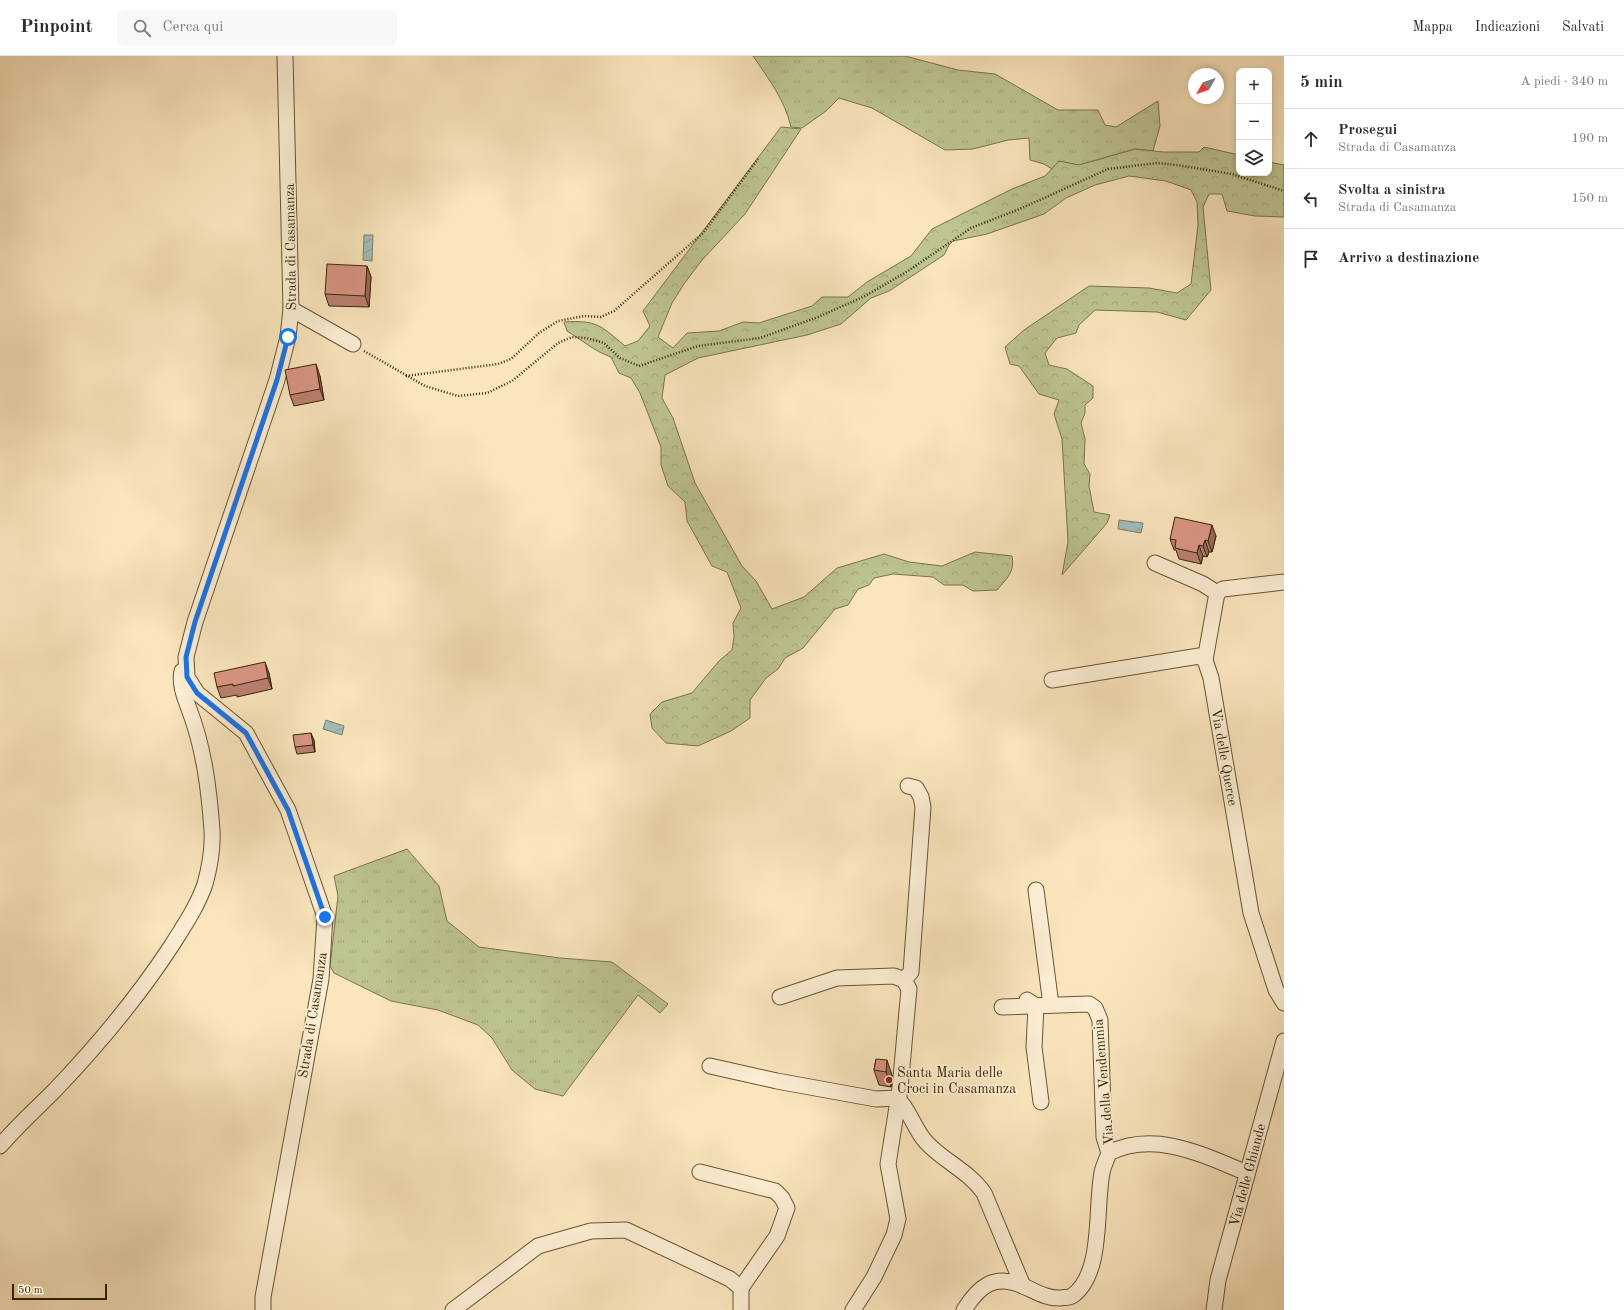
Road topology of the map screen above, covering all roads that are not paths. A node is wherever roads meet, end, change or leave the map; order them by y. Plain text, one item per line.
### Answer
1 (286, 56) edge
2 (291, 308) junction
3 (353, 344) road end
4 (1156, 563) dead end
5 (1284, 582) edge
6 (1217, 593) junction
7 (186, 657) junction
8 (1205, 660) junction
9 (1052, 680) dead end
10 (908, 786) dead end
11 (1036, 890) dead end
12 (904, 980) junction
13 (1021, 996) dead end
14 (780, 997) dead end
15 (1284, 1002) edge
16 (1051, 1005) junction
17 (1036, 1006) junction
18 (1002, 1007) dead end
19 (1284, 1041) edge
20 (710, 1066) dead end
21 (896, 1098) junction
22 (1041, 1102) dead end
23 (0, 1146) edge
24 (1109, 1153) junction
25 (700, 1172) dead end
26 (1247, 1173) junction
27 (1023, 1286) junction
28 (742, 1288) junction
29 (263, 1310) edge
30 (453, 1310) edge
31 (741, 1310) edge
32 (852, 1310) edge
33 (964, 1310) edge
34 (1214, 1310) edge

1 - 2 street, Strada di Casamanza
2 - 3 street
2 - 7 street, Strada di Casamanza
4 - 6 street
5 - 6 street
6 - 8 street
7 - 23 street
7 - 29 street, Strada di Casamanza
8 - 9 street
8 - 15 street, Via delle Querce
10 - 12 street
11 - 16 street
12 - 14 street
12 - 21 street
13 - 17 street
16 - 17 street, Via della Vendemmia
16 - 24 street, Via della Vendemmia
17 - 18 street, Via della Vendemmia
17 - 22 street
19 - 26 street, Via delle Ghiande
20 - 21 street
21 - 27 street
21 - 32 street
24 - 26 street, Via della Vendemmia
24 - 27 street, Via della Vendemmia
25 - 28 street
26 - 34 street, Via delle Ghiande
27 - 33 street, Via della Vendemmia
28 - 30 street
28 - 31 street

